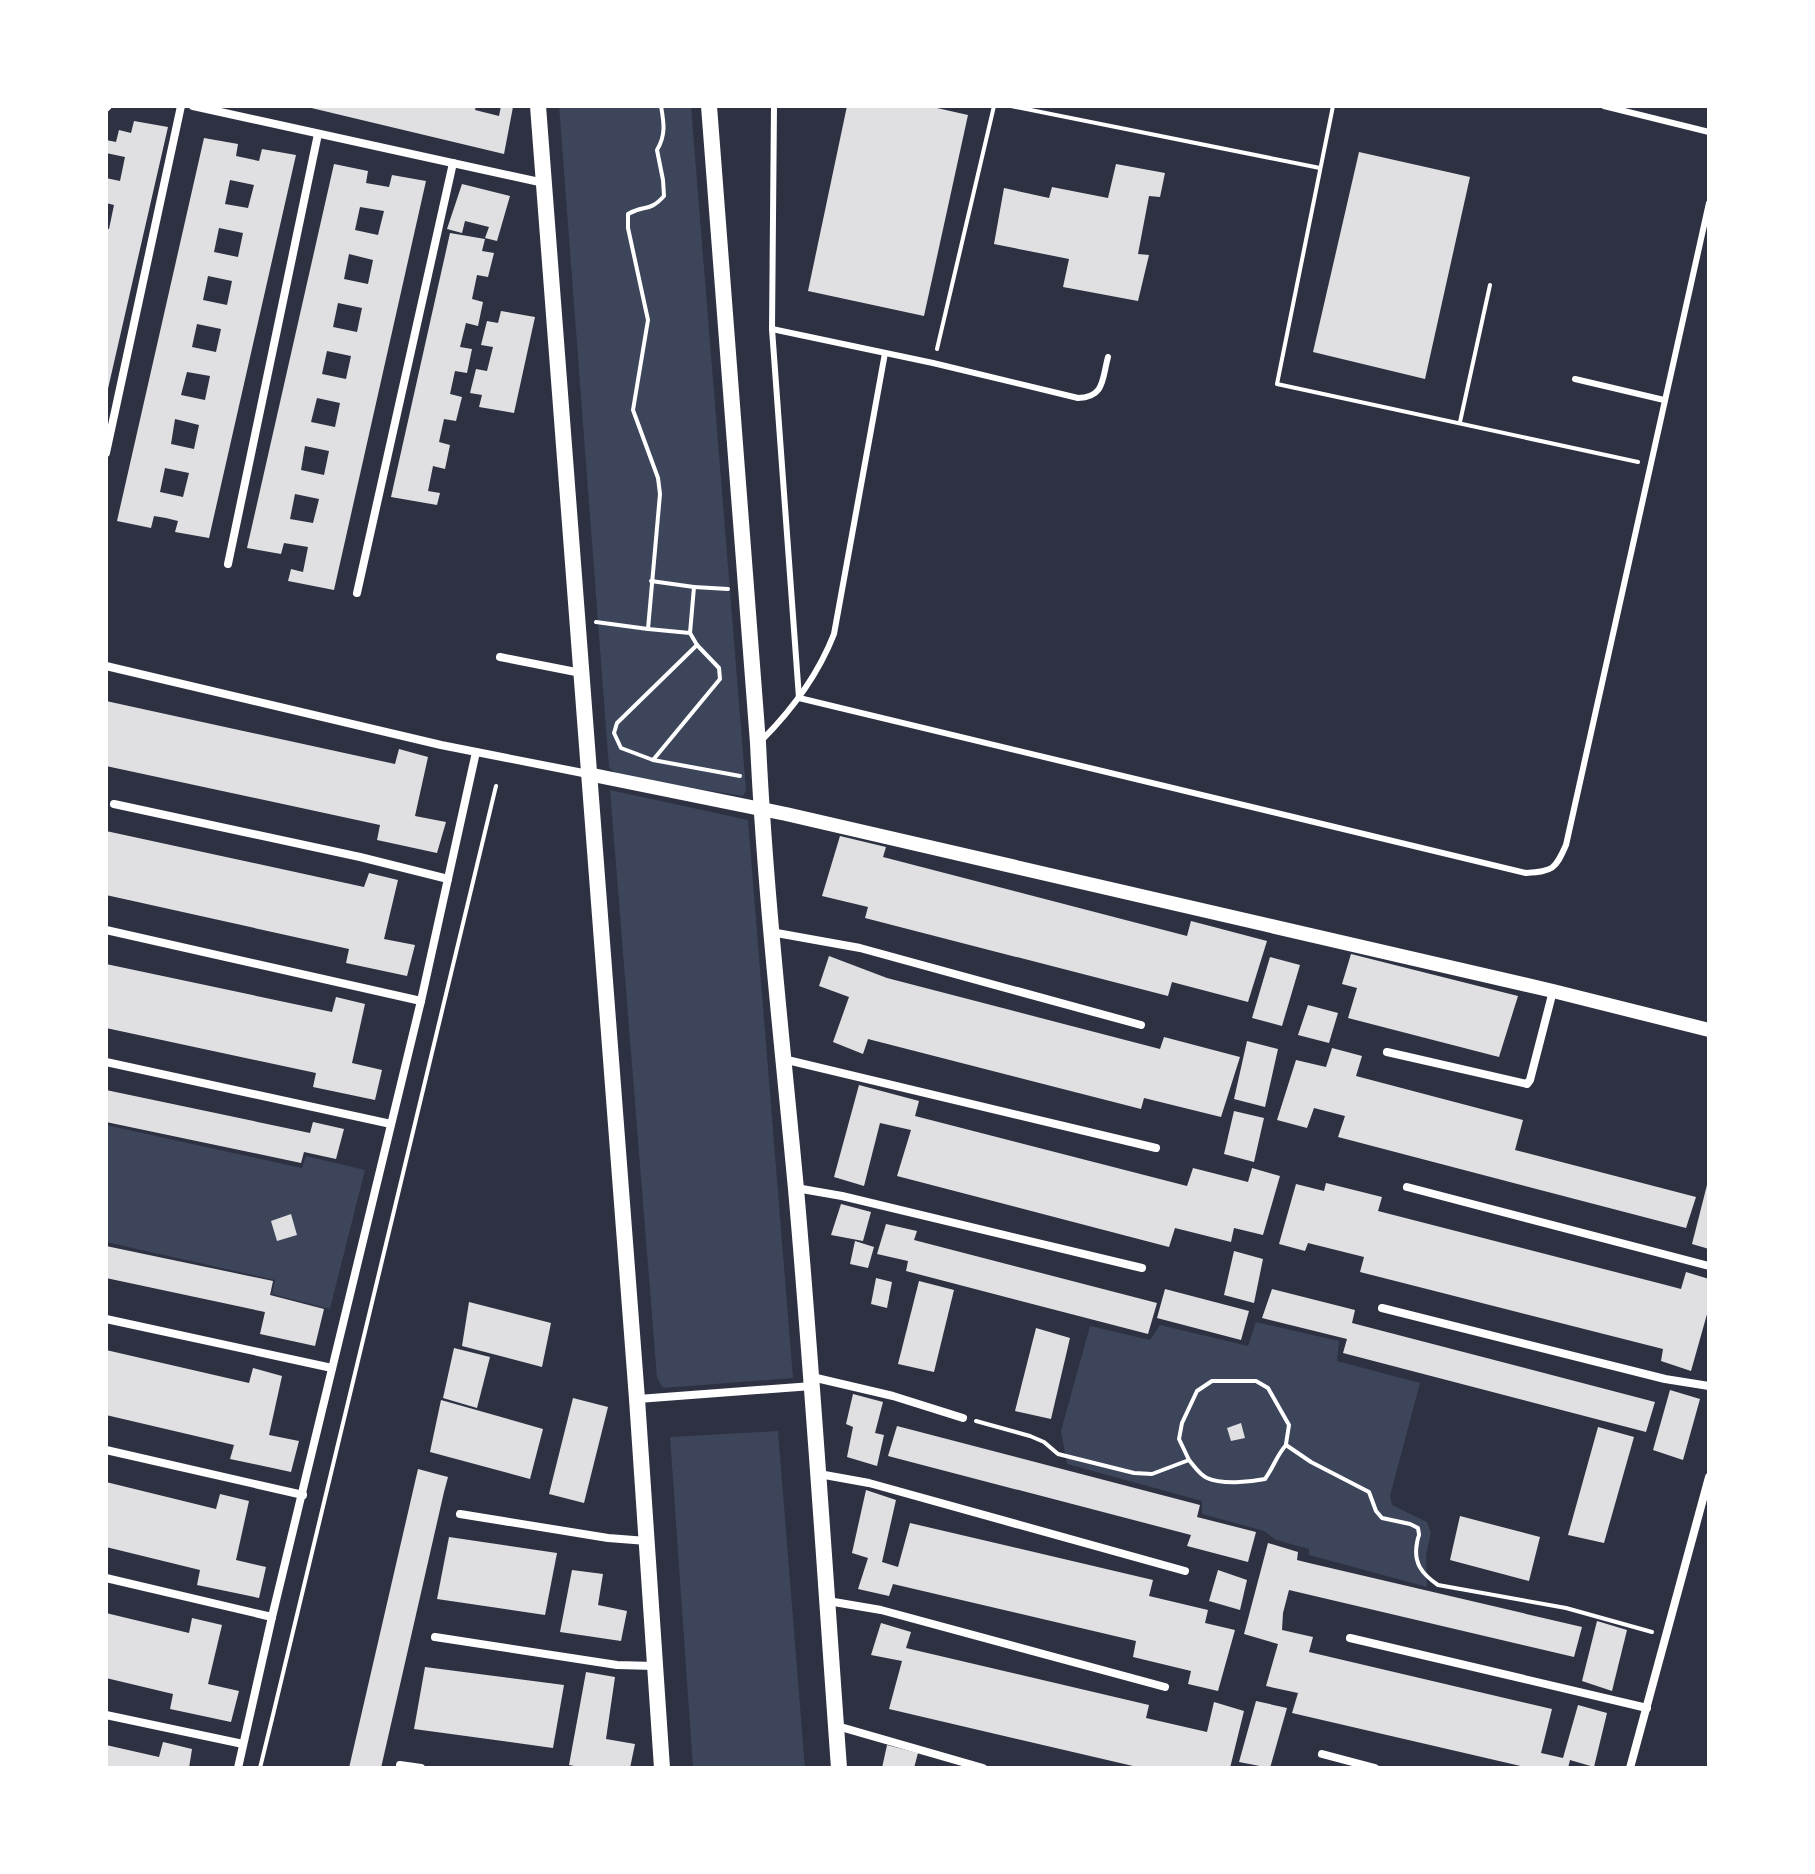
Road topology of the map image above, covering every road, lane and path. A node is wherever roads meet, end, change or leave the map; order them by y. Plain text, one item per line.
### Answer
1 (181, 106) edge
2 (193, 106) edge
3 (538, 106) edge
4 (661, 106) edge
5 (709, 106) edge
6 (774, 106) edge
7 (994, 106) edge
8 (1011, 106) edge
9 (1333, 106) edge
10 (1604, 106) edge
11 (1709, 132) edge
12 (318, 134) junction
13 (453, 163) junction
14 (1320, 168) junction
15 (544, 183) junction
16 (1709, 203) edge
17 (1490, 285) dead end
18 (772, 329) junction
19 (885, 353) junction
20 (1108, 357) dead end
21 (933, 363) junction
22 (1575, 379) dead end
23 (1664, 400) junction
24 (1460, 422) junction
25 (106, 453) edge
26 (1650, 464) junction
27 (228, 564) dead end
28 (651, 581) junction
29 (694, 587) junction
30 (747, 591) junction
31 (357, 593) dead end
32 (577, 620) junction
33 (648, 629) junction
34 (690, 633) junction
35 (697, 645) junction
36 (500, 657) dead end
37 (106, 666) edge
38 (581, 673) junction
39 (799, 698) junction
40 (758, 743) junction
41 (476, 752) junction
42 (653, 760) junction
43 (588, 774) junction
44 (760, 780) junction
45 (496, 786) dead end
46 (114, 804) dead end
47 (761, 809) junction
48 (448, 879) junction
49 (106, 930) edge
50 (771, 931) junction
51 (1553, 991) junction
52 (421, 1001) junction
53 (1141, 1025) dead end
54 (1709, 1030) edge
55 (1387, 1052) dead end
56 (782, 1059) junction
57 (106, 1062) edge
58 (391, 1124) junction
59 (1156, 1148) dead end
60 (796, 1187) junction
61 (1407, 1187) dead end
62 (1709, 1266) edge
63 (1142, 1268) dead end
64 (1382, 1308) dead end
65 (106, 1319) edge
66 (332, 1368) junction
67 (812, 1382) junction
68 (1709, 1386) edge
69 (637, 1399) junction
70 (963, 1418) joint
71 (1286, 1445) junction
72 (106, 1450) edge
73 (1189, 1460) junction
74 (818, 1473) junction
75 (1709, 1477) edge
76 (303, 1495) junction
77 (460, 1514) dead end
78 (647, 1541) junction
79 (1185, 1571) dead end
80 (106, 1578) edge
81 (827, 1601) junction
82 (272, 1617) junction
83 (1666, 1635) junction
84 (435, 1637) dead end
85 (1350, 1638) dead end
86 (655, 1666) junction
87 (1165, 1687) dead end
88 (1647, 1708) junction
89 (106, 1715) edge
90 (836, 1725) junction
91 (243, 1744) junction
92 (1322, 1754) dead end
93 (400, 1765) dead end
94 (238, 1768) edge
95 (260, 1768) edge
96 (421, 1768) edge
97 (662, 1768) edge
98 (839, 1768) edge
99 (983, 1768) edge
100 (1375, 1768) edge
101 (1630, 1768) edge

1 - 25 street
2 - 12 street
3 - 15 main road
4 - 28 path
5 - 30 main road
6 - 18 lane
7 - 21 path
8 - 14 path
9 - 14 path
10 - 11 lane
12 - 13 street
12 - 27 street
13 - 15 street
13 - 31 street
14 - 24 path
15 - 32 main road
16 - 23 lane
17 - 24 path
18 - 19 lane
18 - 39 lane
19 - 21 lane
19 - 39 lane
20 - 21 lane
22 - 23 lane
23 - 26 lane
24 - 26 path
26 - 39 lane
28 - 29 path
28 - 33 path
29 - 30 path
29 - 34 path
30 - 40 main road
32 - 33 path
32 - 38 main road
33 - 34 path
34 - 35 path
35 - 42 path
35 - 42 path
36 - 38 street
37 - 41 street
38 - 43 main road
39 - 40 lane
40 - 44 main road
41 - 43 street
41 - 48 street
42 - 44 path
43 - 47 street
43 - 69 main road
44 - 47 main road
45 - 95 path
46 - 48 street
47 - 50 main road
47 - 51 street
48 - 52 street
49 - 52 street
50 - 53 street
50 - 56 main road
51 - 54 street
51 - 55 street
52 - 58 street
56 - 59 street
56 - 60 main road
57 - 58 street
58 - 66 street
60 - 63 street
60 - 67 main road
61 - 62 street
64 - 68 street
65 - 66 street
66 - 76 street
67 - 69 street
67 - 70 street
67 - 74 main road
69 - 78 main road
70 - 73 path
71 - 73 path
71 - 73 path
71 - 83 path
72 - 76 street
74 - 79 street
74 - 81 main road
75 - 83 street
76 - 82 street
77 - 78 street
78 - 86 main road
80 - 82 street
81 - 87 street
81 - 90 main road
82 - 91 street
83 - 88 street
84 - 86 street
85 - 88 street
86 - 97 main road
88 - 101 street
89 - 91 street
90 - 98 main road
90 - 99 street
91 - 94 street
92 - 100 street
93 - 96 street

